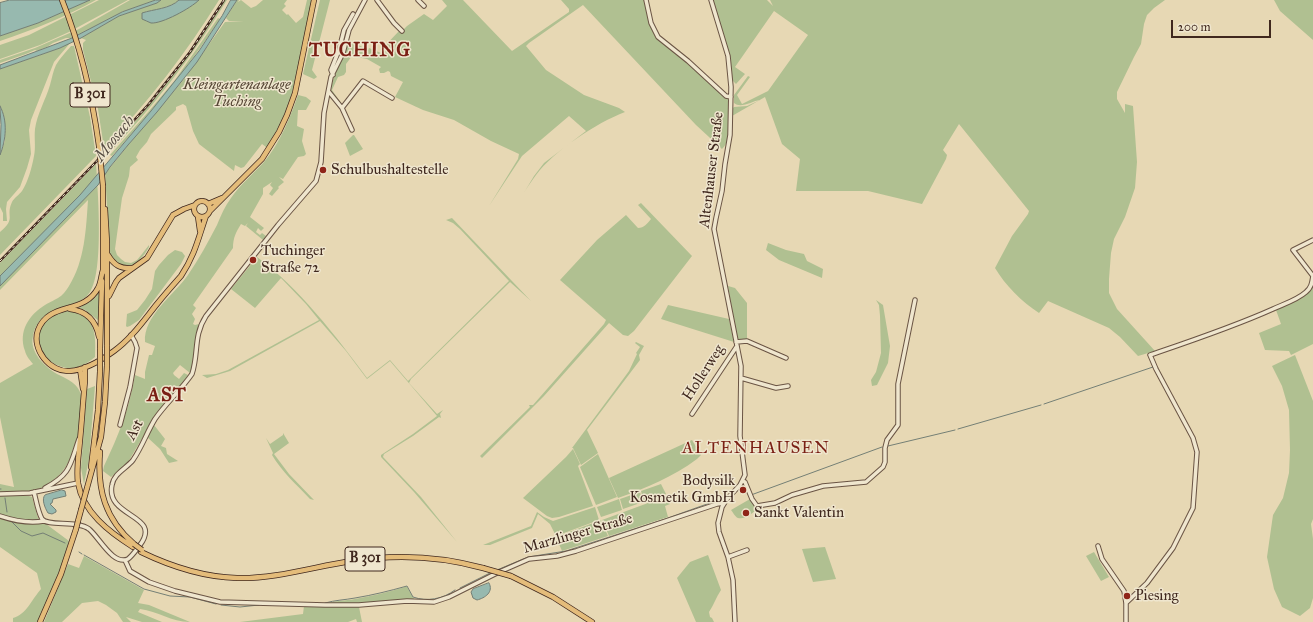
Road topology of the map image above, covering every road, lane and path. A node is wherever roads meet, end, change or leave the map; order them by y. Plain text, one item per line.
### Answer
1 (62, 0) edge
2 (314, 0) edge
3 (365, 0) edge
4 (378, 0) edge
5 (418, 0) edge
6 (646, 0) edge
7 (711, 0) edge
8 (424, 6) dead end
9 (353, 14) dead end
10 (402, 31) dead end
11 (332, 75) junction
12 (329, 92) junction
13 (731, 97) junction
14 (392, 98) dead end
15 (342, 108) junction
16 (352, 130) dead end
17 (103, 186) junction
18 (222, 198) junction
19 (208, 204) junction
20 (195, 205) junction
21 (181, 210) junction
22 (210, 211) junction
23 (194, 212) junction
24 (206, 216) junction
25 (198, 217) junction
26 (200, 235) junction
27 (1313, 240) edge
28 (107, 254) junction
29 (134, 268) junction
30 (103, 270) junction
31 (108, 299) junction
32 (915, 300) dead end
33 (68, 308) junction
34 (131, 335) junction
35 (100, 342) junction
36 (736, 344) junction
37 (786, 358) dead end
38 (82, 368) junction
39 (70, 371) junction
40 (741, 378) junction
41 (81, 380) junction
42 (788, 386) dead end
43 (84, 393) junction
44 (692, 414) dead end
45 (120, 424) dead end
46 (81, 435) junction
47 (100, 437) junction
48 (743, 481) junction
49 (78, 483) junction
50 (88, 487) junction
51 (39, 491) junction
52 (34, 492) junction
53 (0, 494) edge
54 (724, 504) junction
55 (0, 516) edge
56 (44, 521) junction
57 (133, 545) junction
58 (1098, 546) dead end
59 (747, 550) dead end
60 (728, 557) junction
61 (125, 560) junction
62 (1126, 603) junction
63 (40, 622) edge
64 (592, 622) edge
65 (735, 622) edge
66 (1126, 622) edge

1 - 17 main road, B 301, bridge
2 - 18 main road
3 - 11 street
4 - 10 street
5 - 8 street
6 - 13 street
7 - 13 street, Altenhauser Straße
9 - 11 street
11 - 12 street
12 - 15 street
12 - 61 street, Ast
13 - 36 street, Altenhauser Straße
14 - 15 street
15 - 16 street
17 - 28 main road, B 301
17 - 30 main road, B 301
18 - 19 main road
18 - 22 main road
19 - 20 main road
19 - 22 main road
20 - 21 main road, B 301
20 - 23 main road
21 - 23 main road
21 - 29 main road, B 301
22 - 24 main road
23 - 25 main road
24 - 25 main road
24 - 26 main road
25 - 26 main road
26 - 34 main road
27 - 62 street
28 - 29 main road
28 - 31 main road, B 301
29 - 31 main road, B 301
30 - 33 main road, B 301
30 - 35 main road, B 301
31 - 47 main road, B 301, bridge
32 - 48 street
33 - 35 main road, B 301
33 - 39 main road, B 301
34 - 38 main road
34 - 45 street
35 - 50 main road, B 301, bridge
36 - 37 street
36 - 40 street, Altenhauser Straße
36 - 44 street, Hollerweg
38 - 39 main road
38 - 41 main road, B 301
38 - 43 main road, B 301
39 - 41 main road, B 301
40 - 42 street
40 - 48 street, Altenhauser Straße
41 - 43 main road, B 301
43 - 46 main road, B 301
46 - 49 main road, B 301
46 - 51 street
47 - 50 main road, B 301
47 - 57 main road, B 301
48 - 54 street
49 - 51 street
49 - 57 main road, B 301
50 - 63 main road, bridge
51 - 52 street
52 - 53 street
52 - 56 street
54 - 60 street
54 - 61 street, Marzlinger Straße
55 - 56 street
56 - 61 street
57 - 64 main road, B 301, bridge
58 - 62 street
59 - 60 street
60 - 65 street
62 - 66 street

